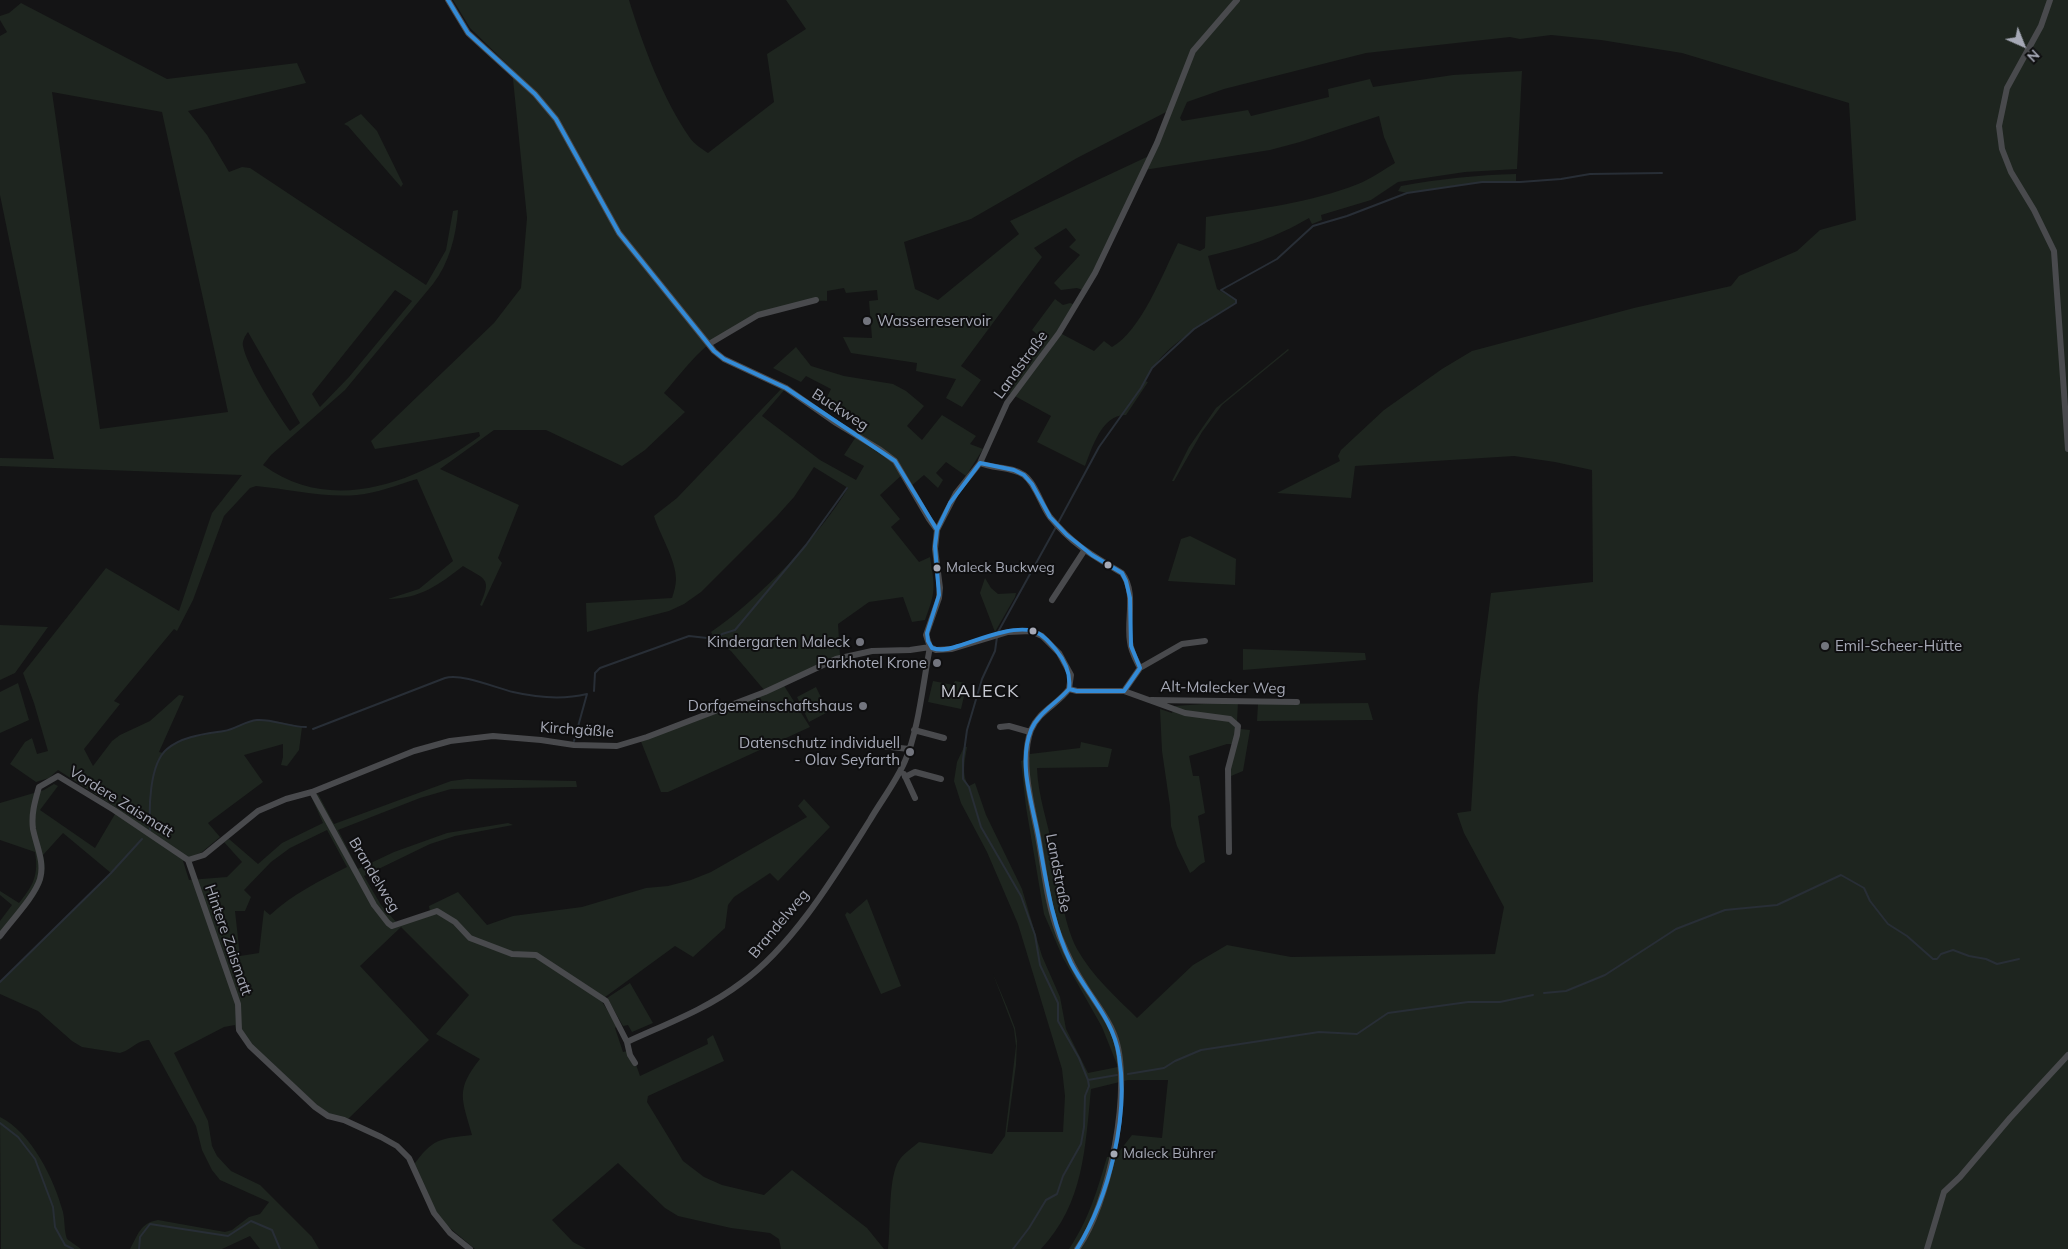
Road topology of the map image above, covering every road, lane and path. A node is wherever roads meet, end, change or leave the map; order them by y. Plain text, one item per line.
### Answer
1 (448, 0) edge
2 (1237, 0) edge
3 (2050, 0) edge
4 (816, 300) dead end
5 (709, 344) junction
6 (2068, 450) edge
7 (980, 462) junction
8 (937, 530) junction
9 (1084, 550) junction
10 (1052, 600) dead end
11 (1205, 641) dead end
12 (930, 647) junction
13 (1140, 668) junction
14 (1069, 689) junction
15 (1124, 691) junction
16 (1149, 701) junction
17 (1297, 702) dead end
18 (1000, 727) dead end
19 (914, 730) junction
20 (1030, 732) junction
21 (944, 738) dead end
22 (876, 742) dead end
23 (909, 749) junction
24 (902, 768) junction
25 (905, 777) junction
26 (941, 779) dead end
27 (312, 792) junction
28 (915, 798) dead end
29 (1229, 852) dead end
30 (188, 860) junction
31 (0, 936) edge
32 (627, 1042) junction
33 (2068, 1055) edge
34 (635, 1063) dead end
35 (470, 1249) edge
36 (1077, 1249) edge
37 (1927, 1249) edge

1 - 5 street, Buckweg
2 - 7 street, Landstraße
3 - 6 street
4 - 5 street
5 - 8 street, Buckweg
7 - 8 street, Landstraße
7 - 9 street
8 - 12 street, Landstraße
9 - 10 street
9 - 13 street
11 - 13 street
12 - 14 street
12 - 19 street, Brandelweg
12 - 27 street, Kirchgäßle
13 - 15 street
14 - 15 street
14 - 20 street, Landstraße
15 - 16 street, Alt-Malecker Weg
16 - 17 street, Alt-Malecker Weg
16 - 29 street, Alt-Malecker Weg
18 - 20 street
19 - 21 street
19 - 23 street, Brandelweg
20 - 36 street, Landstraße
22 - 23 street
23 - 24 street, Brandelweg
24 - 25 street
24 - 32 street, Brandelweg
25 - 26 street
25 - 28 street
27 - 30 street
27 - 32 street, Brandelweg
30 - 31 street, Vordere Zaismatt
30 - 35 street, Hintere Zaismatt
32 - 34 street, Brandelweg
33 - 37 street

